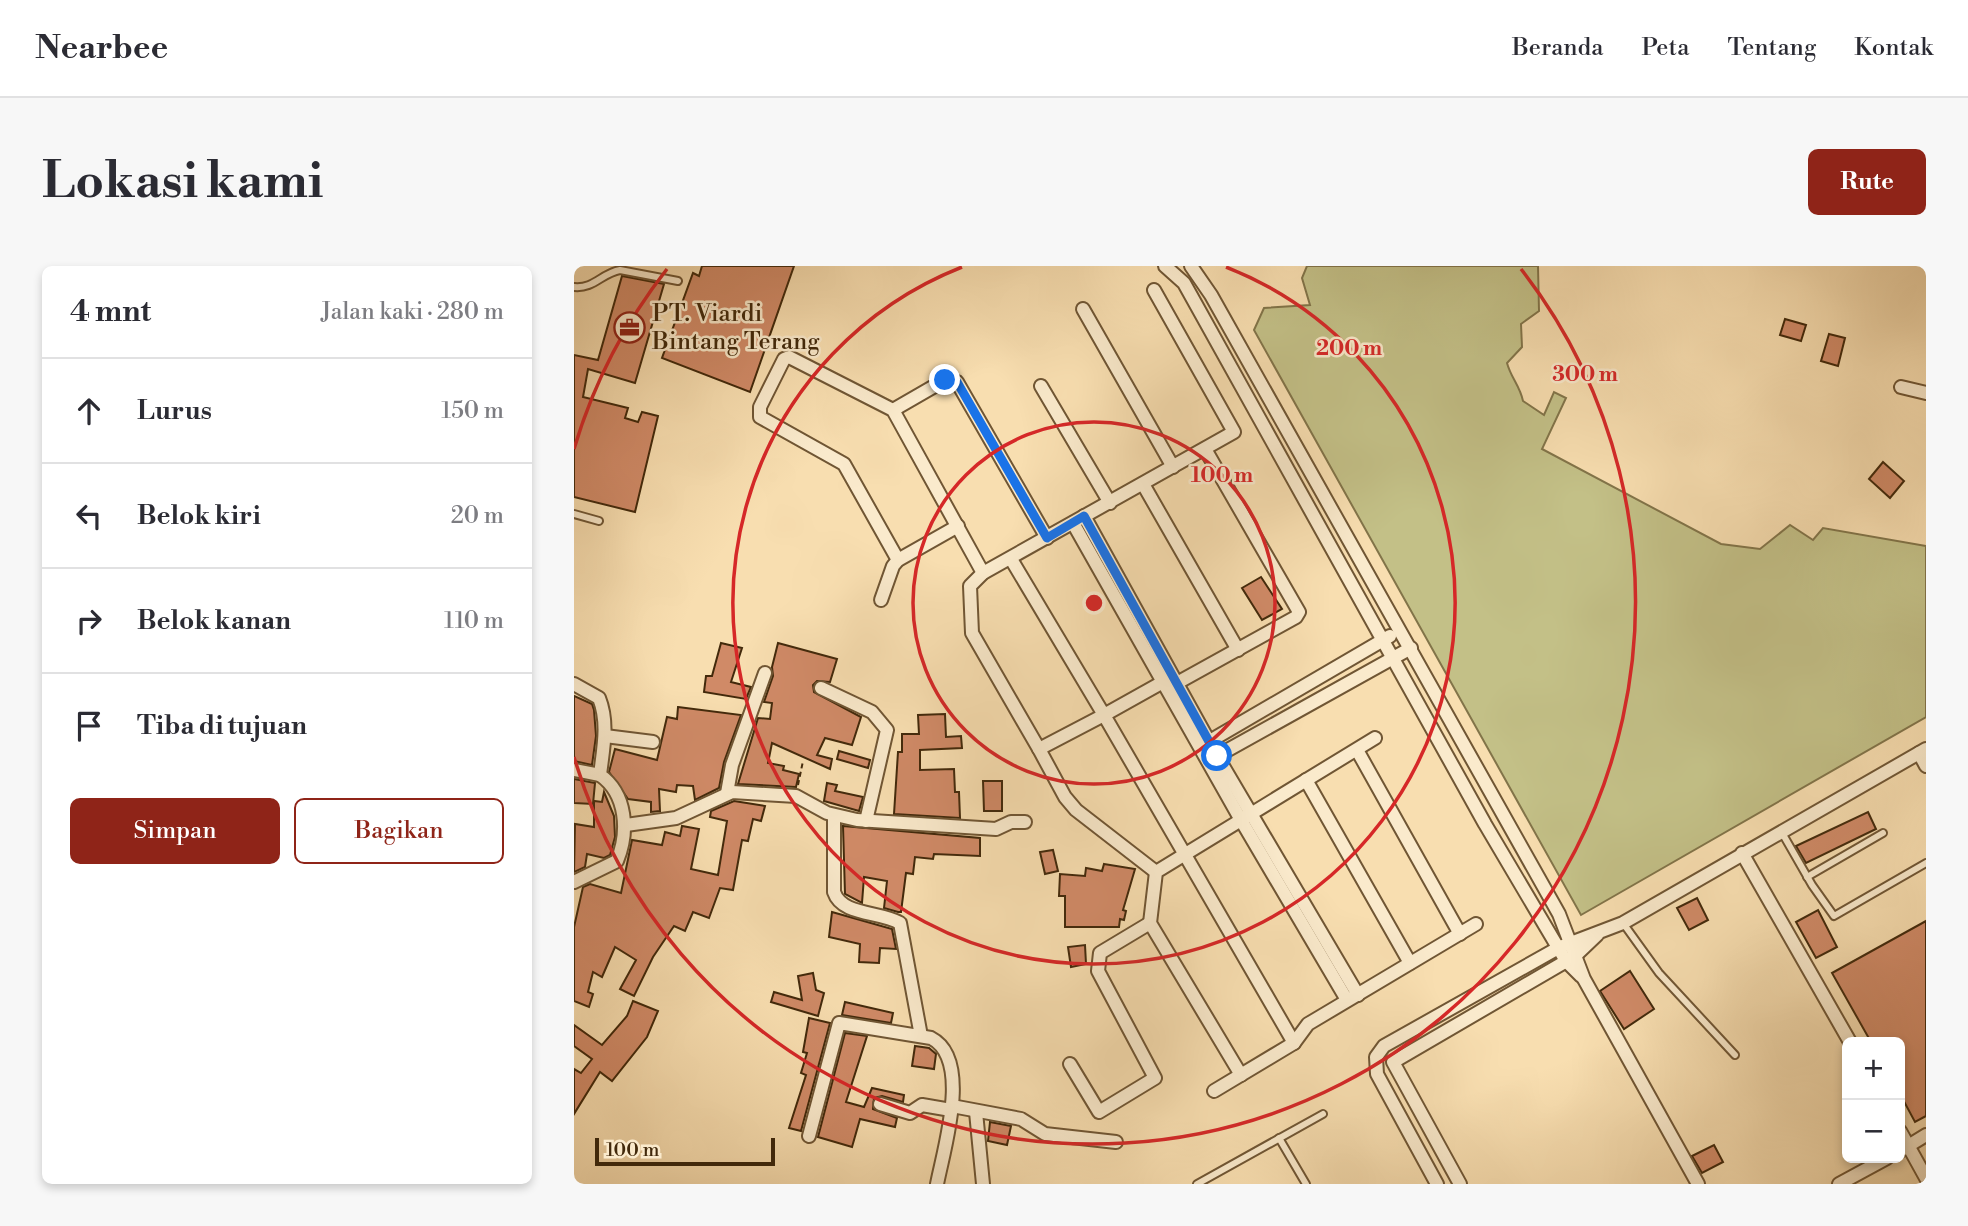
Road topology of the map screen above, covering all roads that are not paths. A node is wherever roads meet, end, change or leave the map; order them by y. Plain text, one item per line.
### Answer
1 (1166, 266) edge
2 (1191, 266) edge
3 (678, 281) dead end
4 (574, 287) edge
5 (1153, 290) dead end
6 (1083, 309) dead end
7 (1041, 386) dead end
8 (1901, 387) dead end
9 (1926, 393) edge
10 (893, 411) junction
11 (1205, 449) junction
12 (1173, 467) junction
13 (1143, 484) junction
14 (1110, 503) junction
15 (574, 514) edge
16 (1078, 519) junction
17 (599, 521) dead end
18 (958, 526) junction
19 (1047, 538) junction
20 (898, 559) junction
21 (1012, 559) junction
22 (983, 573) junction
23 (881, 600) dead end
24 (1401, 630) junction
25 (1384, 640) junction
26 (1411, 648) junction
27 (1238, 650) junction
28 (1392, 656) junction
29 (765, 673) dead end
30 (1163, 682) junction
31 (1177, 683) junction
32 (574, 684) edge
33 (821, 688) dead end
34 (1104, 715) junction
35 (605, 736) junction
36 (1375, 738) dead end
37 (653, 742) dead end
38 (1204, 744) junction
39 (1040, 749) junction
40 (1357, 750) junction
41 (1922, 751) edge
42 (1212, 758) junction
43 (1926, 766) edge
44 (574, 770) edge
45 (600, 775) junction
46 (1306, 780) junction
47 (727, 793) junction
48 (834, 816) junction
49 (1246, 817) junction
50 (866, 821) junction
51 (1025, 822) dead end
52 (626, 828) junction
53 (1782, 831) junction
54 (1883, 833) dead end
55 (1742, 853) junction
56 (1183, 854) junction
57 (1926, 863) edge
58 (1156, 872) junction
59 (1807, 877) junction
60 (574, 882) edge
61 (1150, 923) junction
62 (1623, 923) junction
63 (1476, 924) dead end
64 (1600, 932) junction
65 (1460, 934) junction
66 (1565, 944) junction
67 (1571, 958) junction
68 (1410, 963) junction
69 (1352, 998) junction
70 (921, 1036) junction
71 (1847, 1037) edge
72 (1294, 1043) junction
73 (1735, 1055) dead end
74 (1376, 1062) junction
75 (1393, 1062) junction
76 (1070, 1064) dead end
77 (1241, 1075) junction
78 (1214, 1091) dead end
79 (880, 1104) dead end
80 (952, 1108) junction
81 (976, 1112) junction
82 (1323, 1114) dead end
83 (1926, 1135) edge
84 (809, 1136) dead end
85 (1279, 1138) junction
86 (1116, 1142) dead end
87 (1905, 1147) edge
88 (1905, 1149) edge
89 (1877, 1163) edge
90 (1926, 1178) edge
91 (937, 1184) edge
92 (983, 1184) edge
93 (1197, 1184) edge
94 (1306, 1184) edge
95 (1437, 1184) edge
96 (1460, 1184) edge
97 (1698, 1184) edge
98 (1839, 1184) edge

1 - 25 street
2 - 24 street
3 - 4 lane
5 - 11 street
6 - 12 street
7 - 14 street
8 - 9 street
10 - 18 street
10 - 19 street
10 - 20 street
11 - 12 street
11 - 27 street
12 - 13 street
13 - 14 street
13 - 27 street
14 - 16 street
15 - 17 lane
16 - 19 street
16 - 30 street
16 - 31 street
18 - 20 street
18 - 22 street
19 - 21 street
20 - 23 street
21 - 22 street
21 - 34 street
22 - 39 street
24 - 25 street
24 - 26 street
25 - 28 street
25 - 38 street
26 - 28 street
26 - 66 street
27 - 31 street
28 - 42 street
28 - 66 street
29 - 47 street
30 - 34 street
30 - 38 street
31 - 38 street
32 - 35 street
33 - 50 street
34 - 39 street
34 - 56 street
35 - 37 street
35 - 45 street
36 - 40 street
38 - 42 street
39 - 58 street
40 - 46 street
40 - 65 street
41 - 43 street
41 - 53 street
42 - 49 street
44 - 45 street
45 - 52 street
46 - 49 street
46 - 68 street
47 - 48 street
47 - 52 street
48 - 50 street
48 - 70 street
49 - 56 street
49 - 69 street
50 - 51 street
52 - 60 street
53 - 55 street
53 - 59 lane
54 - 59 lane
55 - 62 street
55 - 71 street
56 - 58 street
56 - 72 street
57 - 59 lane
58 - 61 street
61 - 76 street
61 - 77 street
62 - 64 street
62 - 73 lane
63 - 65 street
64 - 66 street
64 - 67 street
65 - 68 street
66 - 67 street
66 - 74 street
67 - 75 street
67 - 97 street
68 - 69 street
69 - 72 street
70 - 80 street
70 - 84 street
72 - 77 street
74 - 75 street
74 - 95 street
75 - 96 street
77 - 78 street
79 - 80 street
80 - 81 street
80 - 91 street
81 - 86 street
81 - 92 street
82 - 85 lane
83 - 87 street
85 - 93 lane
85 - 94 lane
88 - 90 street
89 - 98 street

